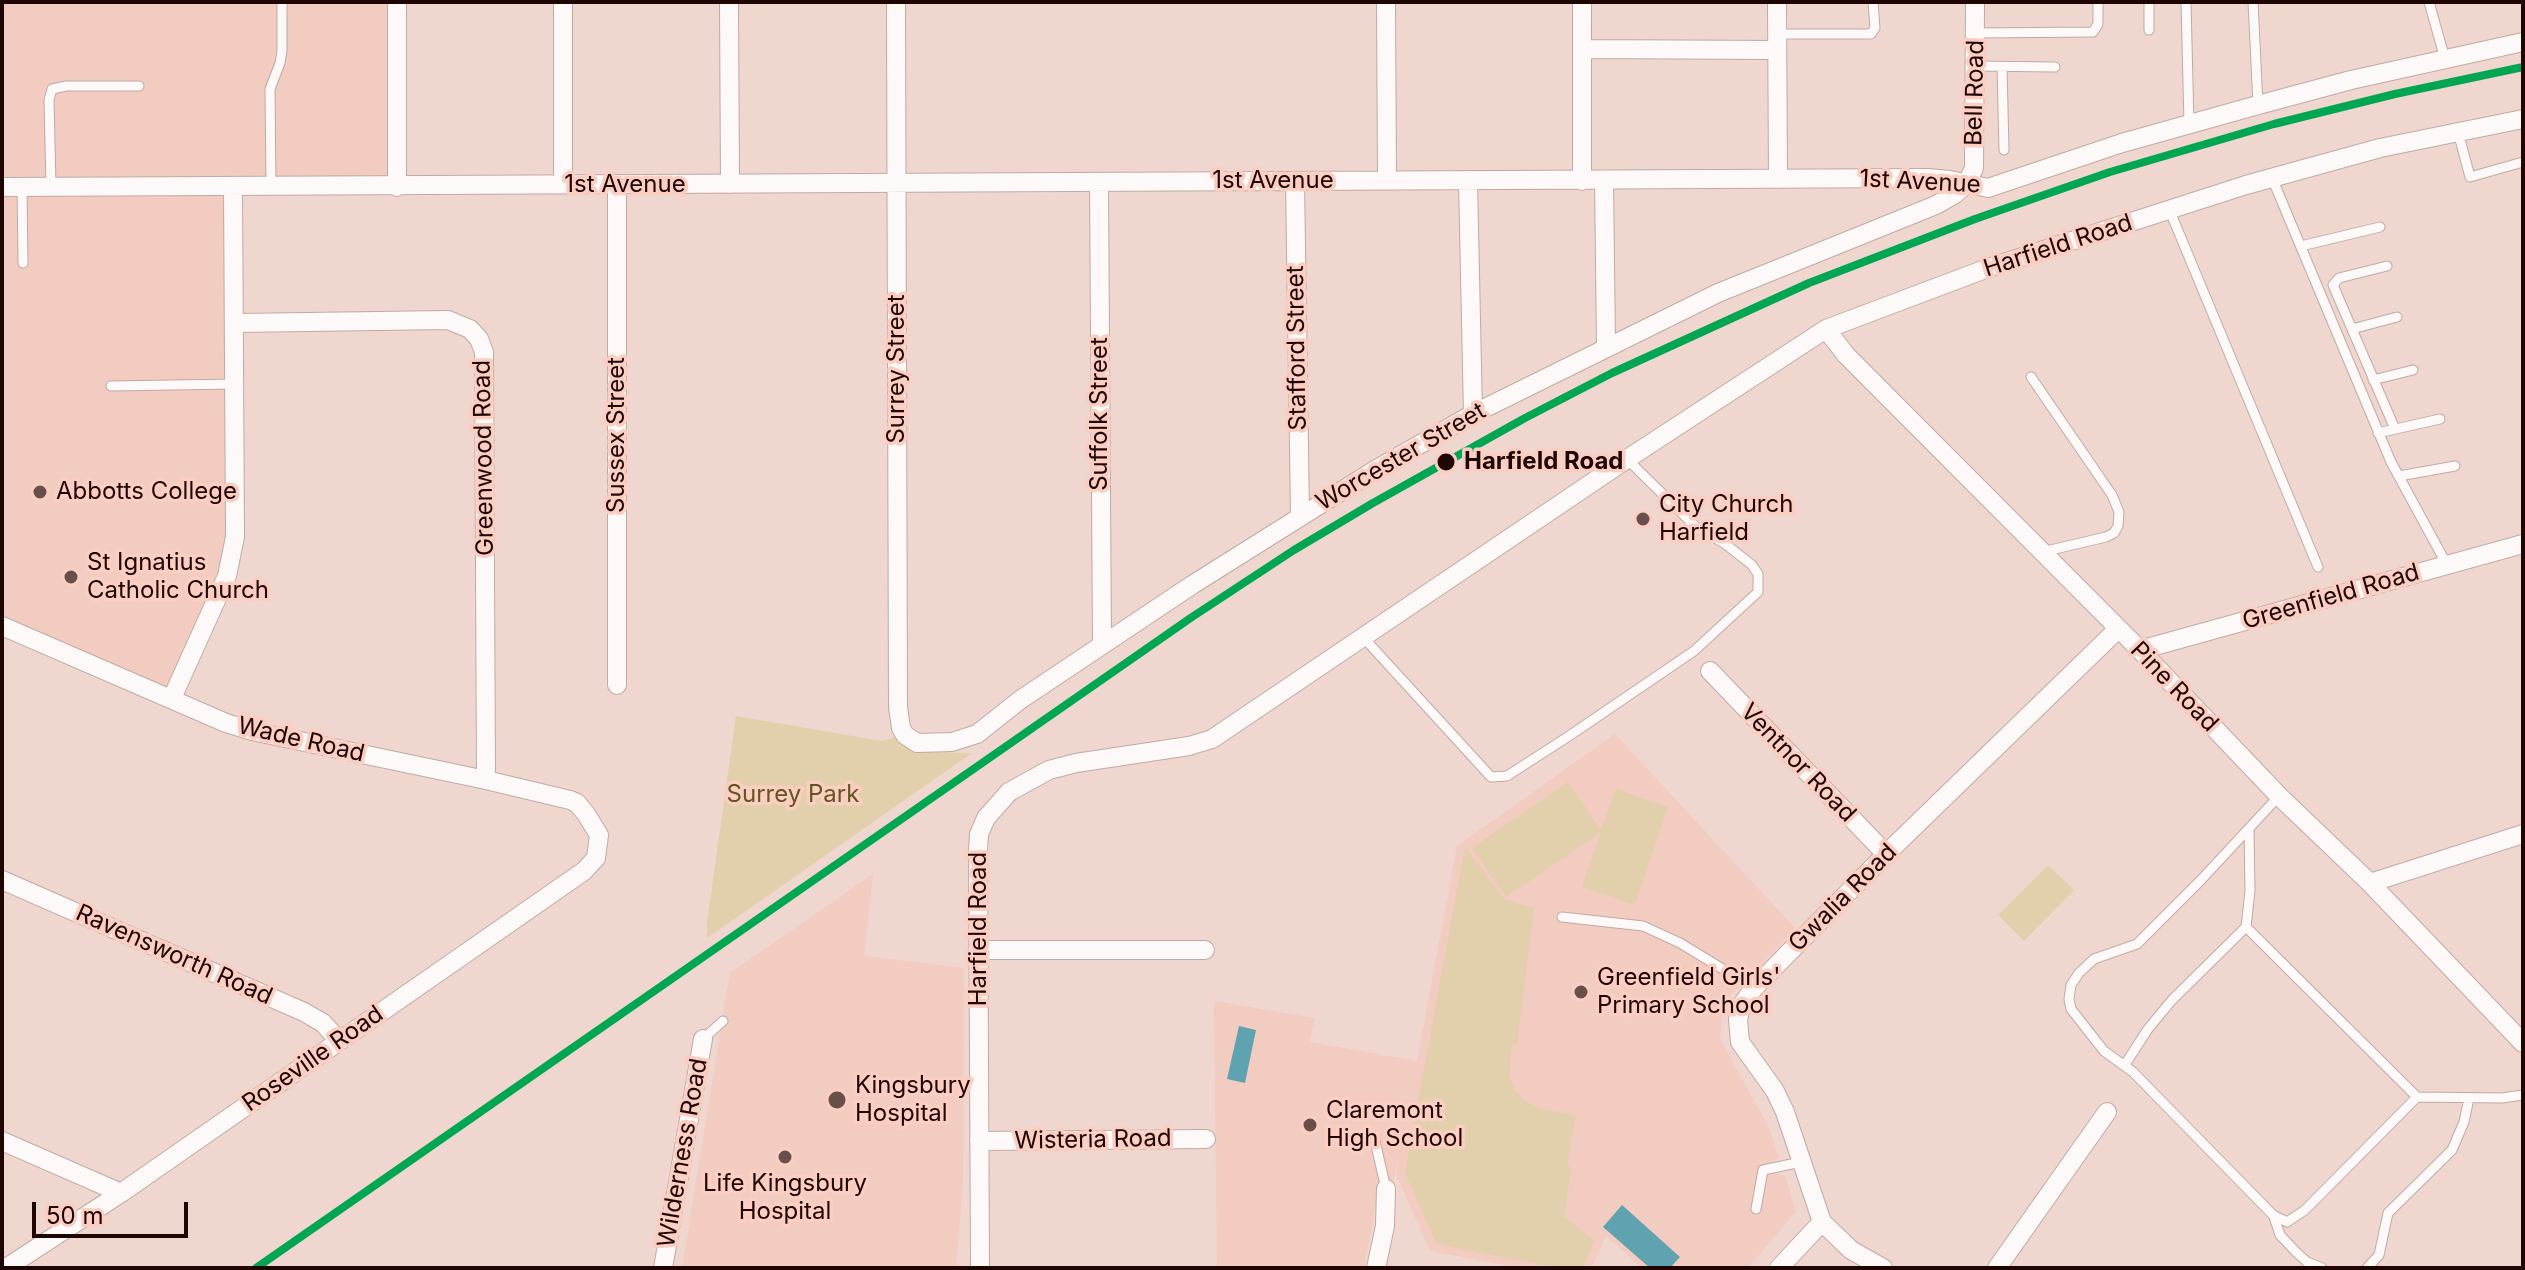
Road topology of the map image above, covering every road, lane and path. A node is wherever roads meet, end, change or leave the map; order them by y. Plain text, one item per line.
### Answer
1 (282, 2) edge
2 (397, 2) edge
3 (563, 2) edge
4 (729, 2) edge
5 (896, 2) edge
6 (1386, 2) edge
7 (1582, 2) edge
8 (1777, 2) edge
9 (1873, 2) edge
10 (1975, 2) edge
11 (2098, 2) edge
12 (2149, 2) edge
13 (2186, 2) edge
14 (2253, 2) edge
15 (2429, 2) edge
16 (2149, 30) dead end
17 (1976, 33) junction
18 (1777, 42) junction
19 (2523, 42) edge
20 (1582, 49) junction
21 (2445, 59) junction
22 (1976, 66) junction
23 (2002, 67) junction
24 (2055, 67) dead end
25 (139, 86) dead end
26 (2258, 105) junction
27 (2523, 119) edge
28 (2189, 124) junction
29 (2458, 132) junction
30 (2004, 150) dead end
31 (2523, 162) edge
32 (2272, 178) junction
33 (1778, 179) junction
34 (1604, 180) junction
35 (1295, 181) junction
36 (1387, 181) junction
37 (1468, 181) junction
38 (1582, 181) junction
39 (1099, 182) junction
40 (897, 183) junction
41 (1967, 183) junction
42 (563, 184) junction
43 (730, 184) junction
44 (617, 185) junction
45 (2, 187) edge
46 (22, 187) junction
47 (51, 187) junction
48 (233, 187) junction
49 (271, 187) junction
50 (397, 187) junction
51 (2169, 209) junction
52 (2380, 227) dead end
53 (2301, 246) junction
54 (23, 263) dead end
55 (2387, 266) dead end
56 (2397, 317) dead end
57 (236, 323) junction
58 (1826, 329) junction
59 (2352, 329) junction
60 (1606, 347) junction
61 (2413, 370) dead end
62 (2031, 377) dead end
63 (2373, 380) junction
64 (235, 384) junction
65 (111, 386) dead end
66 (1473, 414) junction
67 (2440, 419) dead end
68 (2395, 429) junction
69 (2378, 433) junction
70 (1627, 459) junction
71 (2455, 466) dead end
72 (2399, 476) junction
73 (1300, 515) junction
74 (2523, 544) edge
75 (2042, 552) junction
76 (2447, 565) junction
77 (2318, 567) dead end
78 (2, 626) edge
79 (2118, 629) junction
80 (1363, 637) junction
81 (1102, 645) junction
82 (2140, 650) junction
83 (1710, 671) dead end
84 (617, 685) dead end
85 (172, 698) junction
86 (905, 735) joint
87 (486, 780) junction
88 (2279, 796) junction
89 (2249, 830) junction
90 (2523, 834) edge
91 (599, 835) joint
92 (1886, 854) junction
93 (2, 880) edge
94 (2370, 883) junction
95 (1562, 917) dead end
96 (2246, 927) junction
97 (978, 950) junction
98 (1205, 950) dead end
99 (1754, 988) junction
100 (723, 1021) dead end
101 (703, 1039) joint
102 (339, 1041) junction
103 (2523, 1043) edge
104 (2124, 1066) junction
105 (2523, 1095) edge
106 (2417, 1097) junction
107 (2469, 1098) junction
108 (2107, 1112) dead end
109 (1206, 1139) dead end
110 (2, 1141) edge
111 (979, 1141) junction
112 (1375, 1141) dead end
113 (1801, 1162) junction
114 (1386, 1189) joint
115 (121, 1193) junction
116 (1756, 1209) dead end
117 (2273, 1215) junction
118 (1822, 1222) junction
119 (6, 1268) edge
120 (663, 1268) edge
121 (980, 1268) edge
122 (1376, 1268) edge
123 (1779, 1268) edge
124 (1883, 1268) edge
125 (1997, 1268) edge
126 (2322, 1268) edge
127 (2367, 1268) edge

1 - 49 lane
2 - 50 street
3 - 42 street
4 - 43 street
5 - 40 street, Surrey Street
6 - 36 street
7 - 20 street
8 - 18 street
9 - 18 lane
10 - 17 street, Bell Road
11 - 17 lane
12 - 16 lane
13 - 28 lane
14 - 26 lane
15 - 21 lane
17 - 22 street, Bell Road
18 - 20 street
18 - 33 street
19 - 21 street, 1st Avenue
20 - 38 street
21 - 26 street, 1st Avenue
22 - 23 lane
22 - 41 street, Bell Road
23 - 24 lane
23 - 30 lane
25 - 47 lane
26 - 28 street, 1st Avenue
27 - 29 street, Harfield Road
28 - 41 street, 1st Avenue
29 - 31 lane
29 - 32 street, Harfield Road
32 - 51 street, Harfield Road
32 - 53 lane
33 - 34 street, 1st Avenue
33 - 41 street, 1st Avenue
34 - 38 street, 1st Avenue
34 - 60 street
35 - 36 street, 1st Avenue
35 - 39 street, 1st Avenue
35 - 73 street, Stafford Street
36 - 37 street, 1st Avenue
37 - 38 street, 1st Avenue
37 - 66 street
39 - 40 street, 1st Avenue
39 - 81 street, Suffolk Street
40 - 43 street, 1st Avenue
40 - 86 street, Surrey Street
41 - 60 street, Worcester Street
42 - 44 street, 1st Avenue
42 - 50 street, 1st Avenue
43 - 44 street, 1st Avenue
44 - 84 street, Sussex Street
45 - 46 street, 1st Avenue
46 - 47 street, 1st Avenue
46 - 54 lane
47 - 48 street, 1st Avenue
48 - 49 street, 1st Avenue
48 - 57 street
49 - 50 street, 1st Avenue
51 - 58 street, Harfield Road
51 - 77 lane
52 - 53 lane
53 - 69 lane
55 - 59 lane
56 - 59 lane
57 - 64 street
57 - 87 street, Greenwood Road
58 - 70 street, Harfield Road
58 - 75 street, Pine Road
59 - 63 lane
60 - 66 street, Worcester Street
61 - 63 lane
62 - 75 lane
63 - 68 lane
64 - 65 lane
64 - 85 street
66 - 73 street, Worcester Street
67 - 68 lane
68 - 69 lane
69 - 72 lane
70 - 80 street, Harfield Road
70 - 80 lane
71 - 72 lane
72 - 76 lane
73 - 81 street, Worcester Street
74 - 76 street, Greenfield Road
75 - 79 street, Pine Road
76 - 82 street, Greenfield Road
78 - 85 street, Wade Road
79 - 82 street, Pine Road
79 - 92 street, Gwalia Road
80 - 97 street, Harfield Road
81 - 86 street, Worcester Street
82 - 88 street, Pine Road
83 - 92 street, Ventnor Road
85 - 87 street, Wade Road
87 - 91 street, Wade Road
88 - 89 lane
88 - 94 street, Pine Road
89 - 96 lane
89 - 104 lane
90 - 94 street
91 - 102 street, Roseville Road
92 - 99 street, Gwalia Road
93 - 102 street, Ravensworth Road
94 - 103 street, Pine Road
95 - 99 lane
96 - 104 lane
96 - 106 lane
97 - 98 street
97 - 111 street, Harfield Road
99 - 113 street, Gwalia Road
100 - 101 lane
101 - 120 street, Wilderness Road
102 - 115 street, Roseville Road
104 - 117 lane
105 - 107 lane
106 - 107 lane
106 - 117 lane
107 - 127 lane
108 - 125 street
109 - 111 street, Wisteria Road
110 - 115 street
111 - 121 street, Harfield Road
112 - 114 lane
113 - 116 lane
113 - 118 street, Gwalia Road
114 - 122 street
115 - 119 street, Roseville Road
117 - 126 lane
118 - 123 street
118 - 124 street

